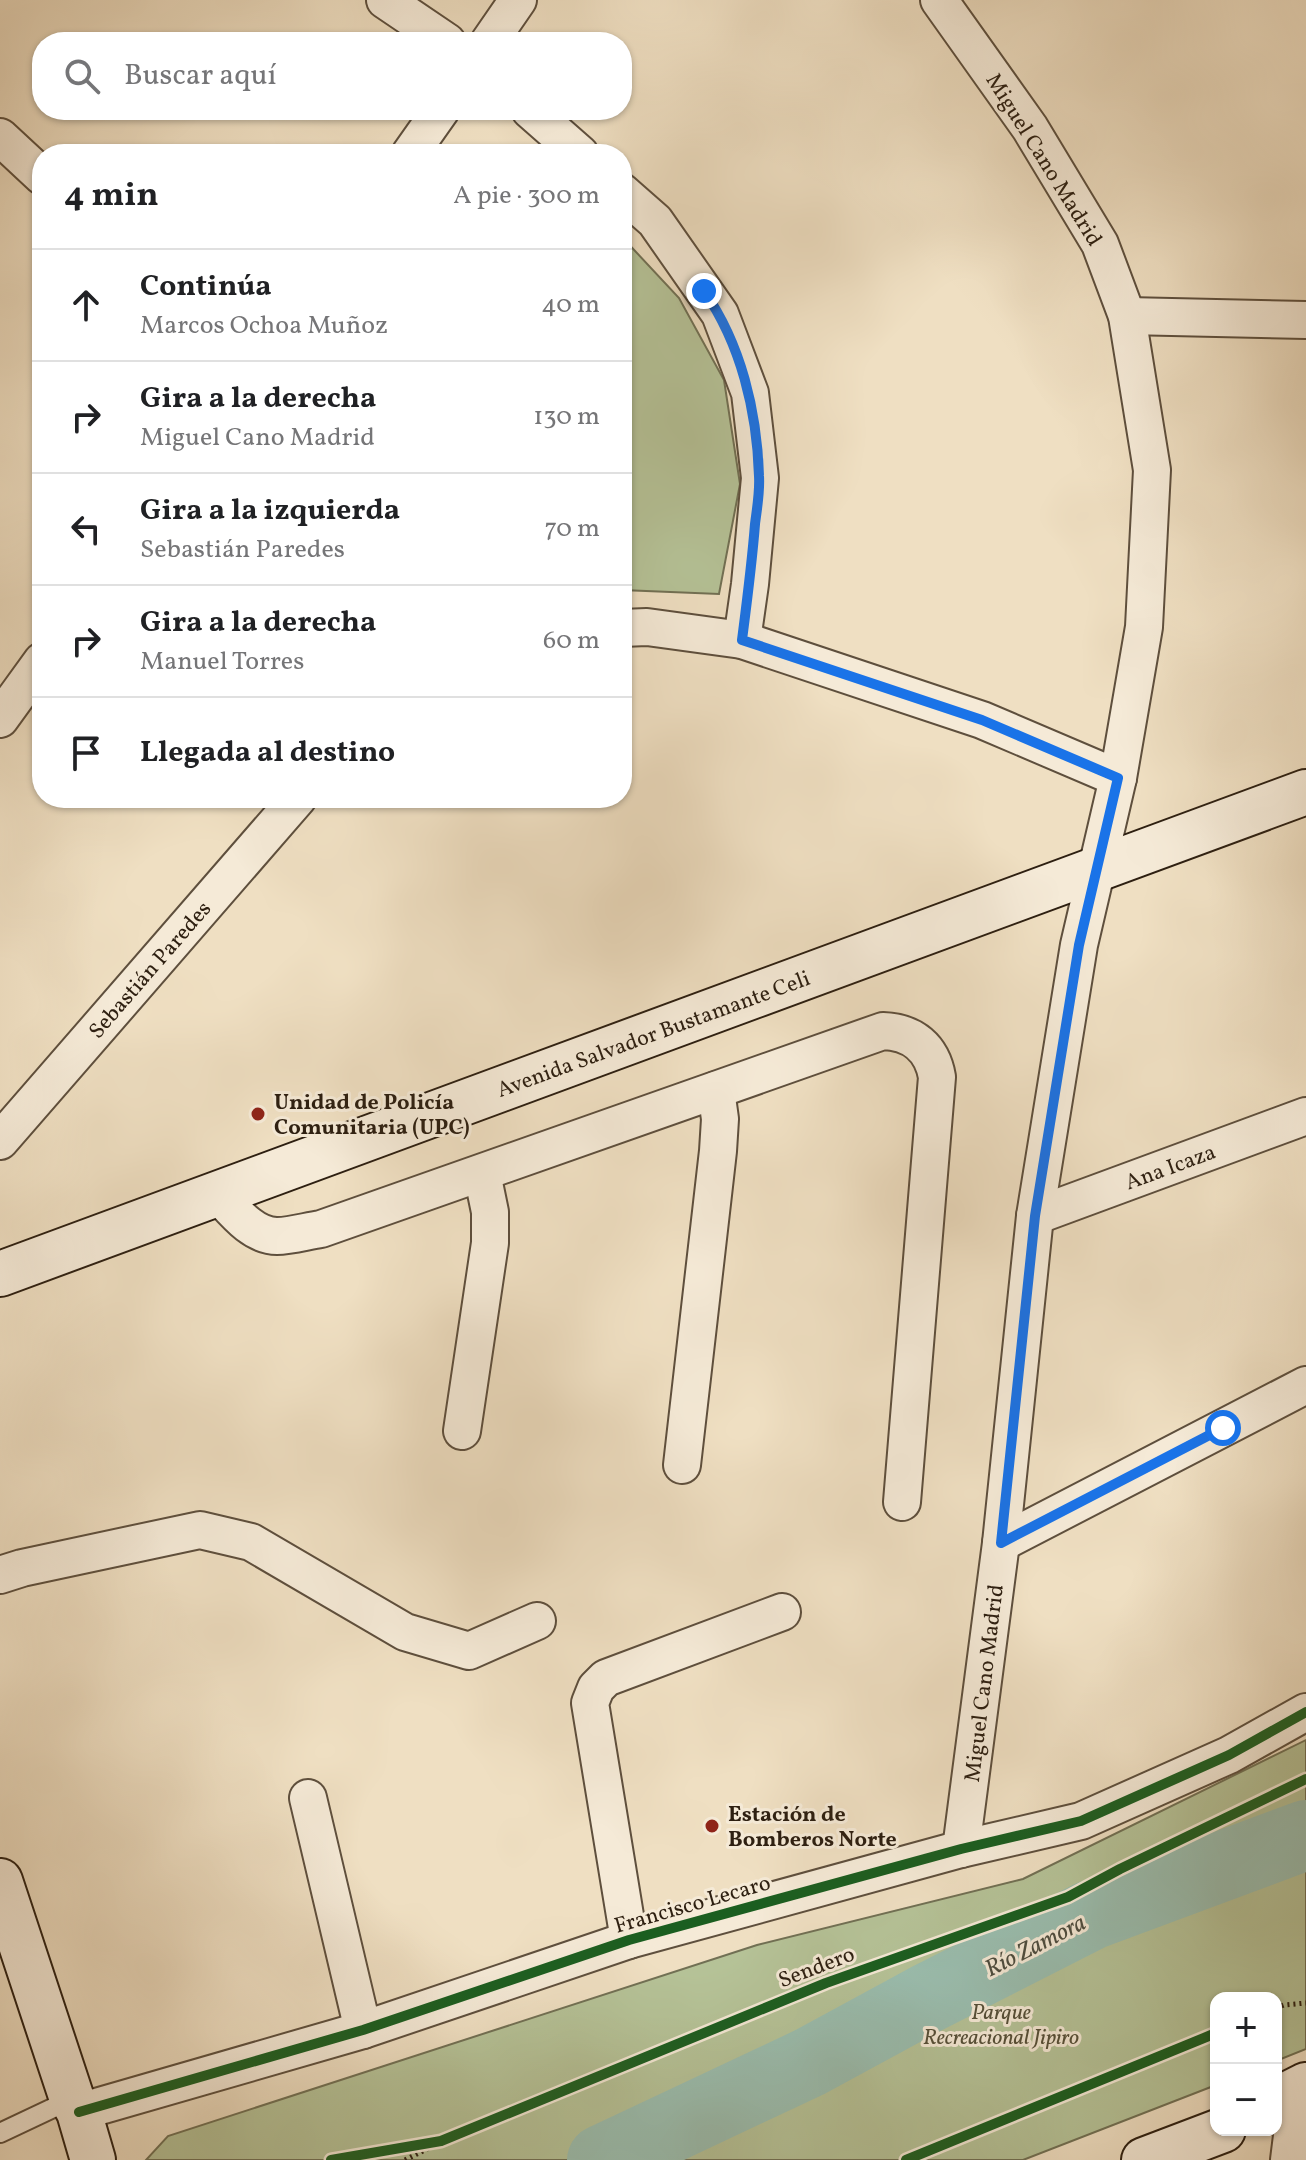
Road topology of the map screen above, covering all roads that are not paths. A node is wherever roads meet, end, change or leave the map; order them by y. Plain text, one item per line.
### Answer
1 (385, 0) edge
2 (518, 0) edge
3 (945, 2) edge
4 (432, 32) edge
5 (496, 32) edge
6 (434, 120) edge
7 (541, 120) edge
8 (0, 137) edge
9 (417, 144) edge
10 (569, 144) edge
11 (32, 167) edge
12 (632, 201) edge
13 (1127, 316) junction
14 (1306, 320) edge
15 (632, 628) edge
16 (742, 640) junction
17 (32, 675) edge
18 (0, 719) edge
19 (1118, 778) junction
20 (1306, 792) edge
21 (289, 808) edge
22 (1097, 869) junction
23 (716, 1090) junction
24 (1306, 1116) edge
25 (0, 1141) edge
26 (482, 1173) junction
27 (217, 1193) junction
28 (1035, 1216) junction
29 (0, 1274) edge
30 (1306, 1385) edge
31 (462, 1431) dead end
32 (682, 1465) dead end
33 (902, 1502) dead end
34 (1001, 1543) junction
35 (0, 1575) edge
36 (782, 1612) dead end
37 (537, 1621) dead end
38 (1306, 1712) edge
39 (308, 1798) dead end
40 (961, 1849) junction
41 (0, 1881) edge
42 (629, 1940) junction
43 (363, 2030) junction
44 (1293, 2091) edge
45 (76, 2106) junction
46 (0, 2133) edge
47 (1211, 2141) edge
48 (93, 2160) edge
49 (1144, 2160) edge
50 (1289, 2160) edge

1 - 4 street
2 - 5 street
3 - 13 street, Miguel Cano Madrid
6 - 9 street
7 - 10 street
8 - 11 street
12 - 16 street
13 - 14 street
13 - 19 street, Miguel Cano Madrid
15 - 16 street
16 - 19 street
17 - 18 street
19 - 22 street, Miguel Cano Madrid
20 - 22 main road, Avenida Salvador Bustamante Celi
21 - 25 street, Sebastián Paredes
22 - 27 main road, Avenida Salvador Bustamante Celi
22 - 28 street, Miguel Cano Madrid
23 - 26 street
23 - 32 street
23 - 33 street
24 - 28 street, Ana Icaza
26 - 27 street
26 - 31 street
27 - 29 main road, Avenida Salvador Bustamante Celi
28 - 34 street, Miguel Cano Madrid
30 - 34 street
34 - 40 street, Miguel Cano Madrid
35 - 37 street
36 - 42 street
38 - 40 street, Francisco Lecaro
39 - 43 street
40 - 42 street, Francisco Lecaro
41 - 45 main road
42 - 43 street, Francisco Lecaro
43 - 45 street, Francisco Lecaro
44 - 50 street
45 - 46 lane
45 - 48 main road
47 - 49 main road

